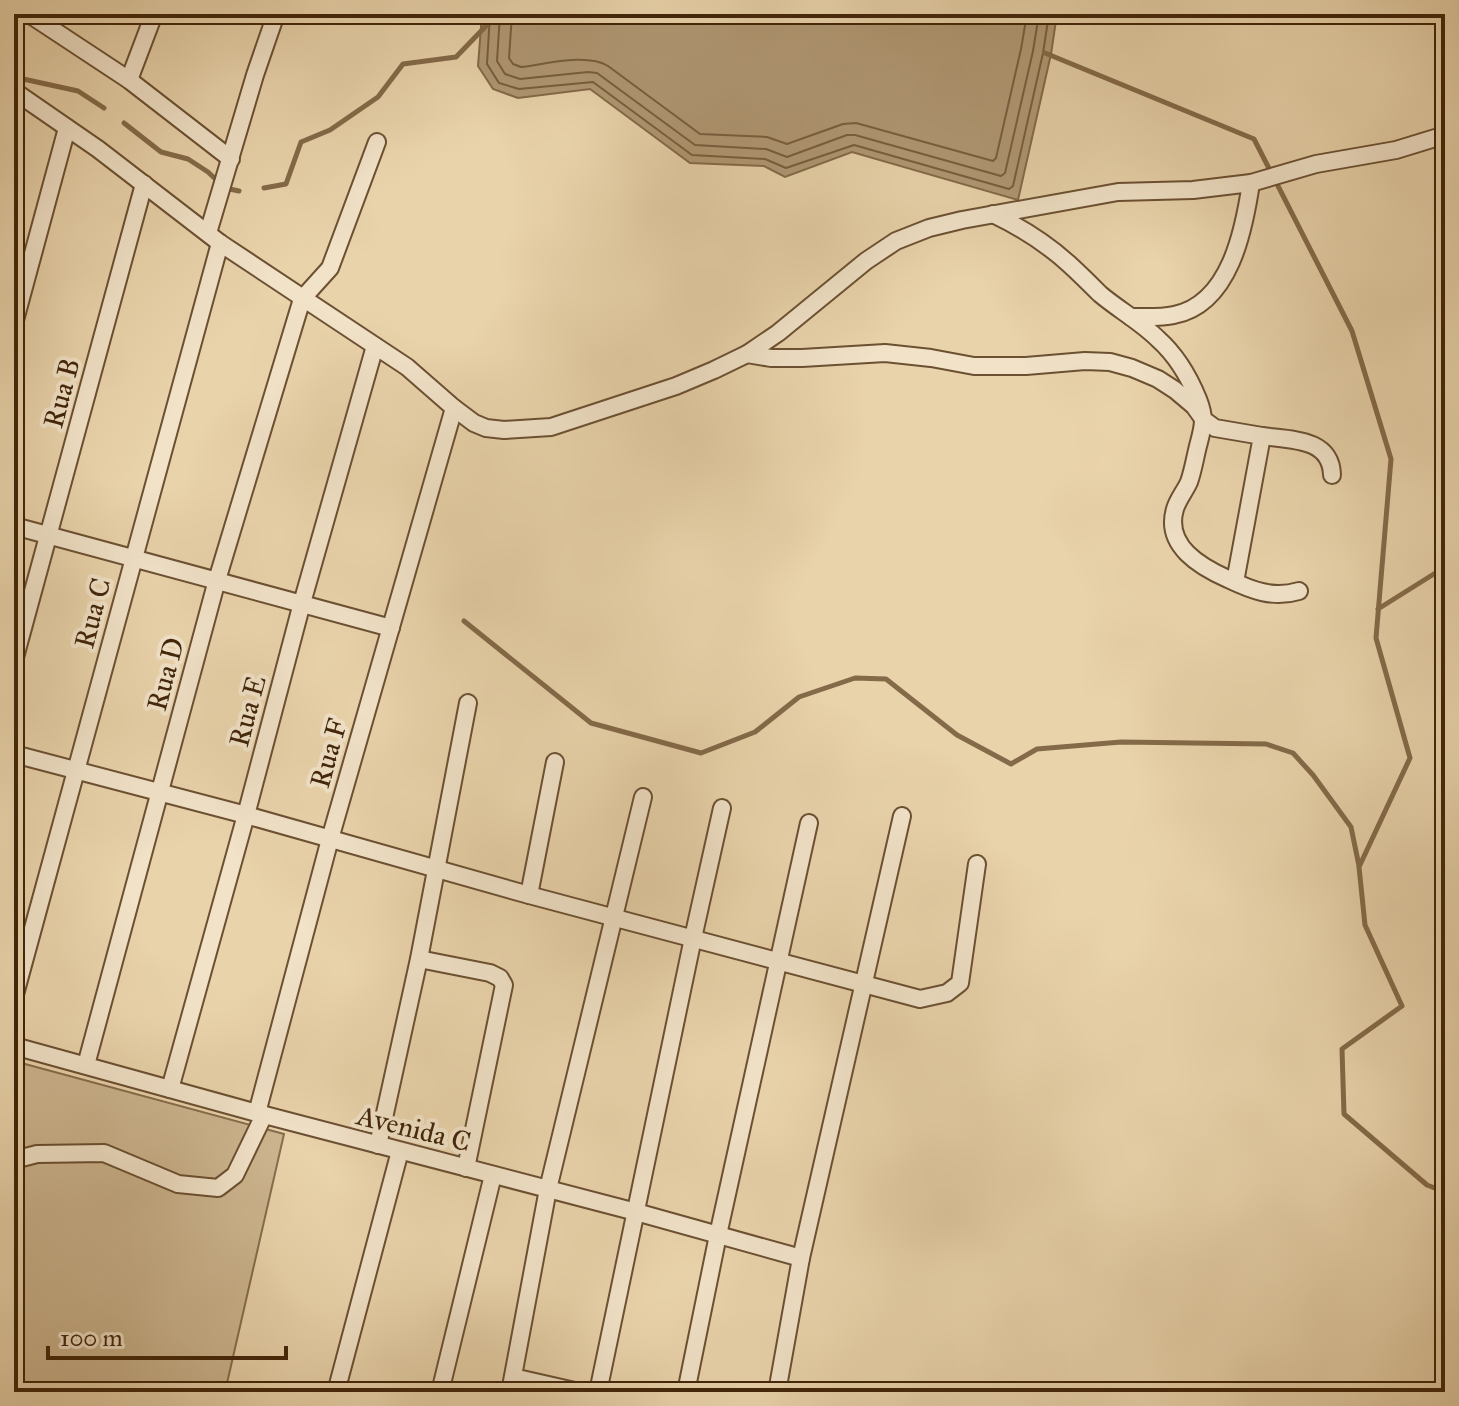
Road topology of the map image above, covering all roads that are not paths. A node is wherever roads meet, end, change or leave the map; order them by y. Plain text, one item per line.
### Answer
1 (18, 14) edge
2 (29, 14) edge
3 (154, 14) edge
4 (276, 14) edge
5 (14, 23) edge
6 (129, 80) junction
7 (14, 91) edge
8 (67, 128) junction
9 (1445, 135) edge
10 (377, 142) dead end
11 (231, 159) junction
12 (1251, 183) junction
13 (144, 184) junction
14 (993, 214) junction
15 (214, 238) junction
16 (302, 299) junction
17 (1131, 317) junction
18 (14, 324) edge
19 (375, 346) junction
20 (747, 354) junction
21 (454, 408) junction
22 (1204, 420) junction
23 (1262, 436) junction
24 (1332, 475) dead end
25 (14, 526) edge
26 (49, 536) junction
27 (134, 558) junction
28 (217, 580) junction
29 (1235, 582) junction
30 (1299, 591) dead end
31 (302, 603) junction
32 (391, 628) junction
33 (14, 661) edge
34 (468, 703) dead end
35 (14, 754) edge
36 (555, 762) dead end
37 (75, 770) junction
38 (160, 793) junction
39 (643, 797) dead end
40 (722, 808) dead end
41 (246, 815) junction
42 (902, 816) dead end
43 (809, 823) dead end
44 (330, 839) junction
45 (977, 864) dead end
46 (437, 869) junction
47 (529, 895) junction
48 (614, 917) junction
49 (693, 938) junction
50 (419, 959) junction
51 (778, 960) junction
52 (864, 985) junction
53 (14, 998) edge
54 (14, 1046) edge
55 (86, 1065) junction
56 (170, 1089) junction
57 (261, 1114) junction
58 (378, 1145) junction
59 (400, 1151) junction
60 (14, 1160) edge
61 (466, 1168) junction
62 (493, 1175) junction
63 (548, 1189) junction
64 (636, 1212) junction
65 (718, 1235) junction
66 (801, 1258) junction
67 (512, 1384) edge
68 (336, 1392) edge
69 (440, 1392) edge
70 (579, 1392) edge
71 (598, 1392) edge
72 (686, 1392) edge
73 (777, 1392) edge

1 - 5 street
2 - 6 street
3 - 6 street
4 - 11 street, Rua C
6 - 11 street
7 - 8 street
8 - 13 street
8 - 18 street
9 - 12 street
10 - 16 street
11 - 15 street, Rua C
12 - 14 street
12 - 17 street
13 - 15 street
13 - 26 street, Rua B
14 - 17 street
14 - 20 street
15 - 16 street
15 - 27 street, Rua C
16 - 19 street
16 - 28 street, Rua D
17 - 22 street
19 - 21 street
19 - 31 street, Rua E
20 - 21 street
20 - 22 street
21 - 32 street, Rua F
22 - 23 street
22 - 29 street
23 - 24 street
23 - 29 street
25 - 26 street
26 - 27 street
26 - 33 street, Rua B
27 - 28 street
27 - 37 street, Rua C
28 - 31 street
28 - 38 street, Rua D
29 - 30 street
31 - 32 street
31 - 41 street, Rua E
32 - 44 street, Rua F
34 - 46 street
35 - 37 street
36 - 47 street
37 - 38 street
37 - 53 street, Rua C
38 - 41 street
38 - 55 street, Rua D
39 - 48 street
40 - 49 street
41 - 44 street
41 - 56 street, Rua E
42 - 52 street
43 - 51 street
44 - 46 street
44 - 57 street, Rua F
45 - 52 street
46 - 47 street
46 - 50 street
47 - 48 street
48 - 49 street
48 - 63 street
49 - 51 street
49 - 64 street
50 - 58 street
50 - 61 street
51 - 52 street
51 - 65 street
52 - 66 street
54 - 55 street, Avenida C
55 - 56 street, Avenida C
56 - 57 street, Avenida C
57 - 58 street, Avenida C
57 - 60 street, Rua F
58 - 59 street, Avenida C
59 - 61 street, Avenida C
59 - 68 street
61 - 62 street, Avenida C
62 - 63 street, Avenida C
62 - 69 street
63 - 64 street, Avenida C
63 - 67 street
64 - 65 street, Avenida C
64 - 71 street
65 - 66 street, Avenida C
65 - 72 street
66 - 73 street
67 - 70 street

